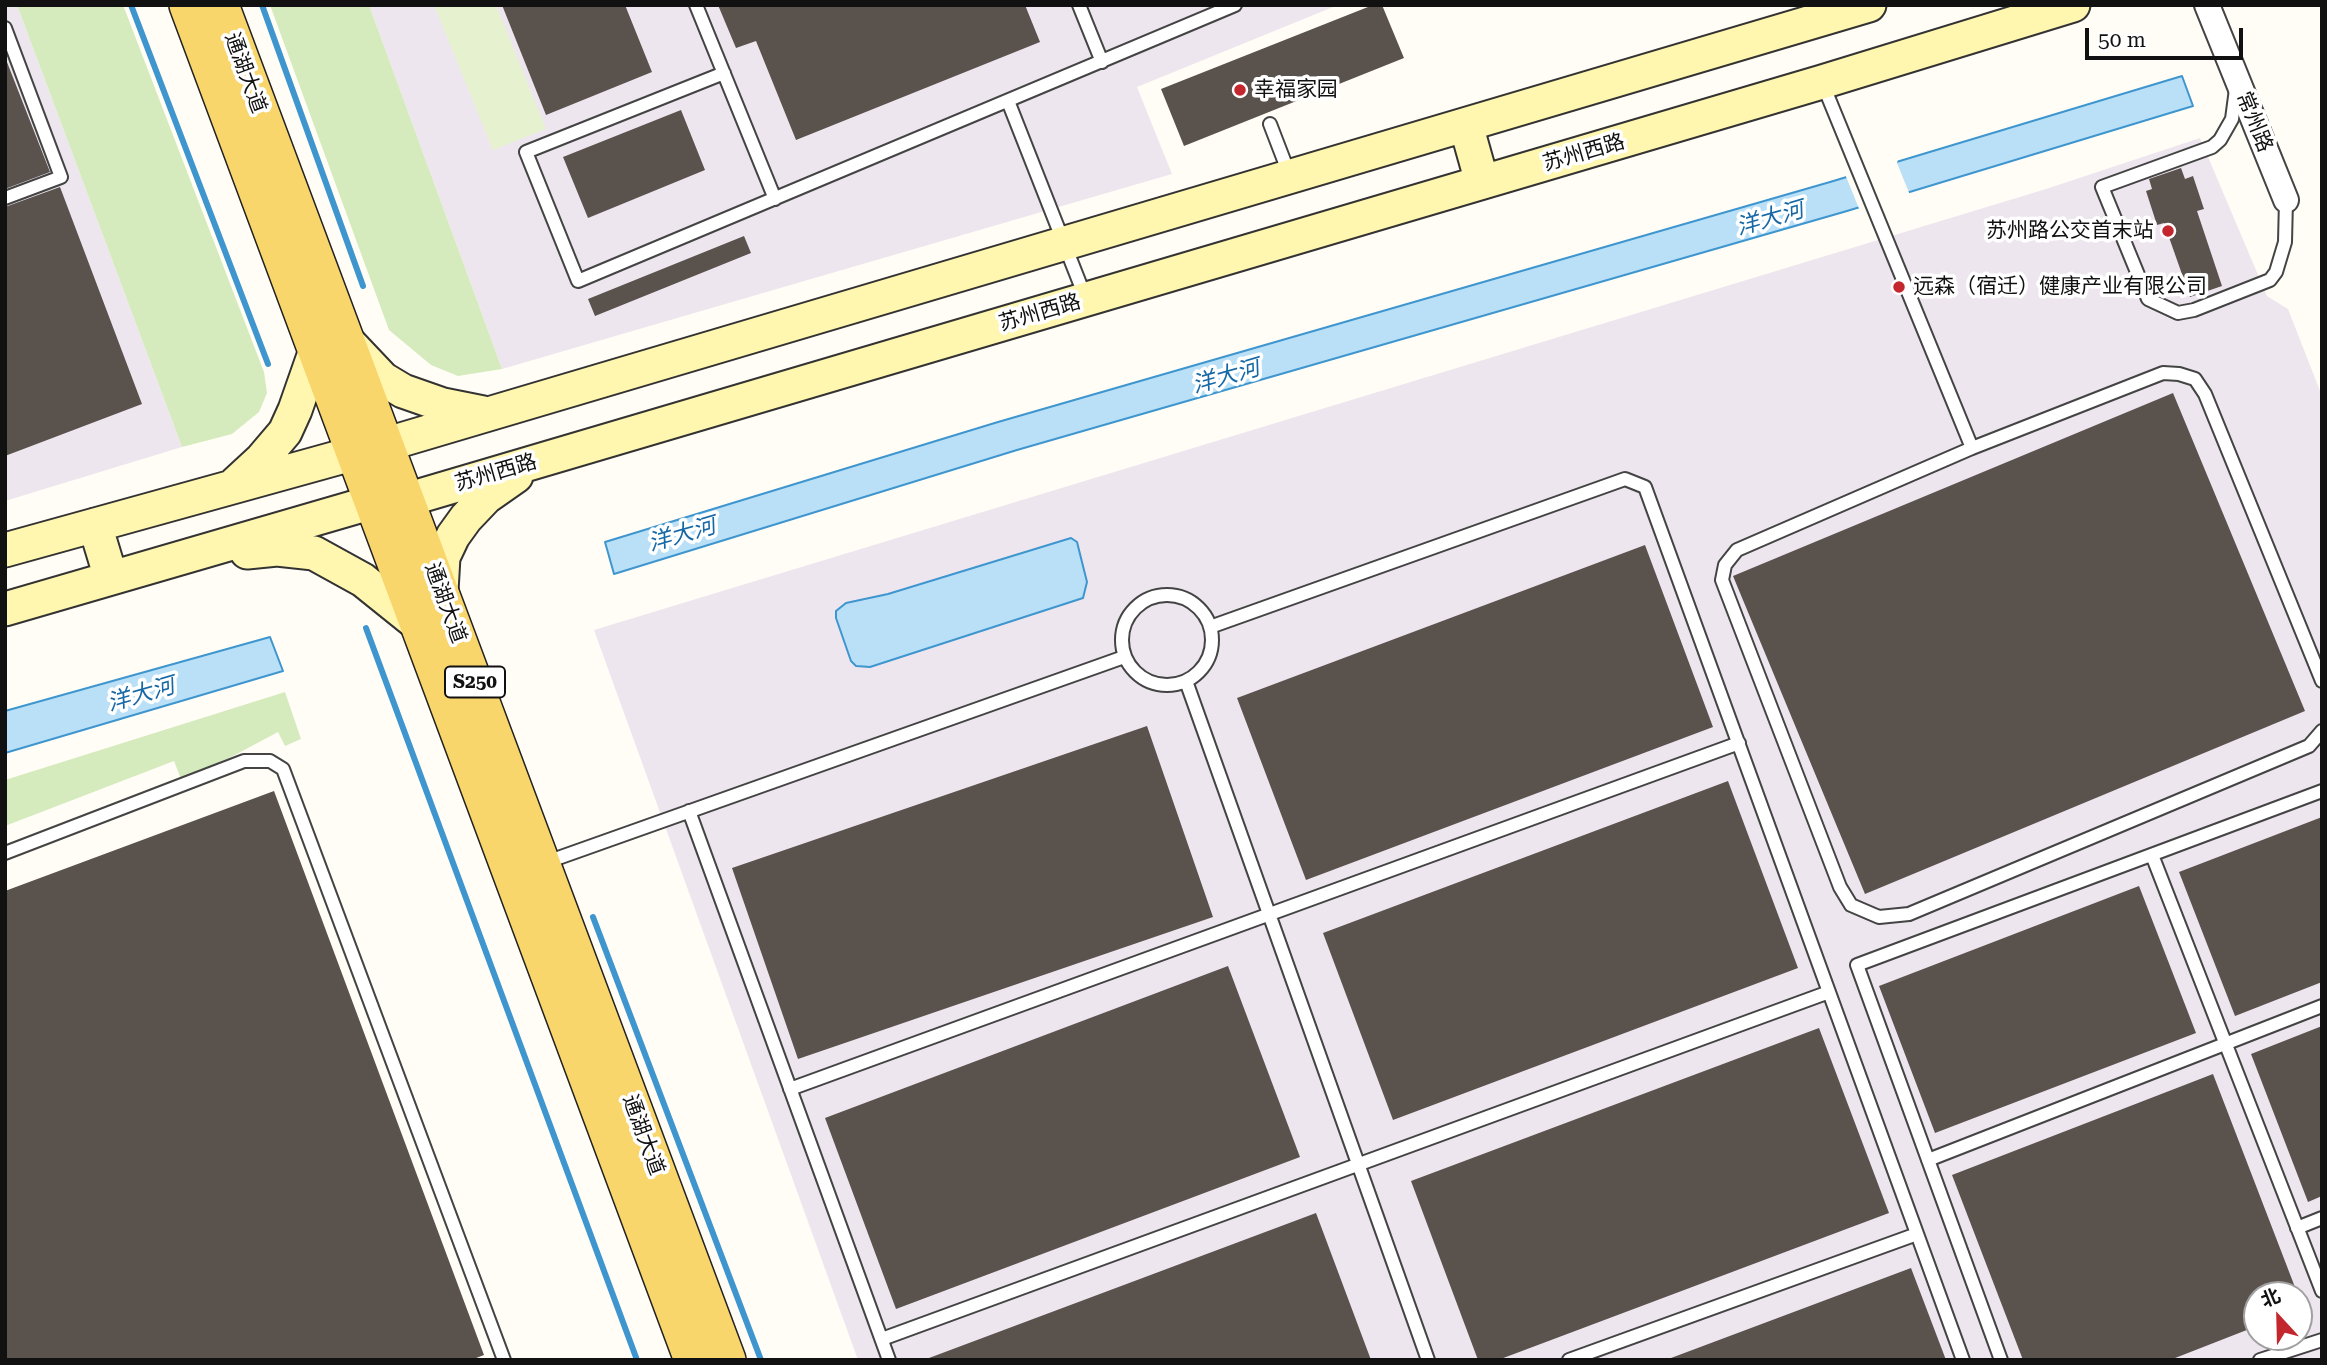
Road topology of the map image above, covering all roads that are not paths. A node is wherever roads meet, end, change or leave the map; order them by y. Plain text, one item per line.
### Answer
1 (188, 5) edge
2 (220, 5) edge
3 (696, 5) edge
4 (1079, 5) edge
5 (1235, 5) edge
6 (1869, 5) edge
7 (2207, 5) edge
8 (2064, 6) edge
9 (5, 29) edge
10 (1102, 62) junction
11 (724, 73) junction
12 (1822, 82) junction
13 (2237, 82) junction
14 (1008, 101) junction
15 (1270, 124) dead end
16 (1466, 125) junction
17 (1291, 176) junction
18 (1482, 183) junction
19 (5, 198) edge
20 (775, 199) junction
21 (2286, 200) joint
22 (1064, 244) junction
23 (1086, 299) junction
24 (330, 344) junction
25 (489, 414) junction
26 (1972, 448) junction
27 (370, 449) junction
28 (538, 461) junction
29 (231, 487) junction
30 (390, 501) junction
31 (95, 525) junction
32 (5, 550) edge
33 (182, 558) junction
34 (111, 578) junction
35 (441, 591) junction
36 (5, 609) edge
37 (419, 625) junction
38 (1210, 627) junction
39 (1124, 657) junction
40 (1186, 681) junction
41 (2322, 681) edge
42 (2322, 731) edge
43 (1739, 743) junction
44 (2322, 791) edge
45 (689, 811) junction
46 (5, 853) edge
47 (2152, 855) junction
48 (528, 868) junction
49 (1269, 914) junction
50 (1829, 992) junction
51 (2322, 1006) edge
52 (2225, 1044) junction
53 (790, 1089) junction
54 (1928, 1160) junction
55 (1358, 1165) junction
56 (2322, 1218) edge
57 (2297, 1228) junction
58 (1917, 1234) junction
59 (2322, 1291) edge
60 (882, 1339) junction
61 (2322, 1340) edge
62 (500, 1359) edge
63 (693, 1360) edge
64 (727, 1360) edge
65 (889, 1360) edge
66 (1428, 1360) edge
67 (1569, 1360) edge
68 (1963, 1360) edge
69 (2001, 1360) edge
70 (2260, 1360) edge

1 - 24 main road, 通湖大道 / S250
2 - 24 main road, 通湖大道 / S250
3 - 11 lane
4 - 10 lane
5 - 10 lane
6 - 16 main road
7 - 13 street, 常州路
8 - 12 main road, 苏州西路
9 - 19 lane
10 - 14 lane
11 - 20 lane
11 - 20 lane
12 - 18 main road, 苏州西路
12 - 26 lane
13 - 21 street, 常州路
13 - 21 lane
14 - 20 lane
14 - 22 lane
15 - 17 lane
16 - 17 main road
16 - 18 main road
17 - 22 main road
18 - 23 main road, 苏州西路
22 - 23 lane
22 - 25 main road
23 - 28 main road, 苏州西路
24 - 25 main road
24 - 27 main road, 通湖大道 / S250
24 - 29 main road
25 - 27 main road
26 - 41 lane
26 - 42 lane
27 - 29 main road
27 - 30 main road, 通湖大道 / S250
28 - 30 main road, 苏州西路
28 - 35 main road
29 - 31 main road
30 - 33 main road, 苏州西路
30 - 35 main road, 通湖大道 / S250
30 - 37 main road, 通湖大道 / S250
31 - 32 main road
31 - 34 main road
33 - 34 main road, 苏州西路
33 - 37 main road
34 - 36 main road, 苏州西路
35 - 48 main road, 通湖大道 / S250
37 - 48 main road, 通湖大道 / S250
38 - 39 lane
38 - 40 lane
38 - 43 lane
39 - 40 lane
39 - 45 lane
40 - 49 lane
43 - 49 lane
43 - 50 lane
44 - 47 lane
45 - 48 lane
45 - 53 lane
46 - 62 lane
47 - 52 lane
47 - 54 lane
48 - 63 main road, 通湖大道 / S250
48 - 64 main road, 通湖大道 / S250
49 - 53 lane
49 - 55 lane
50 - 55 lane
50 - 58 lane
51 - 52 lane
52 - 54 lane
52 - 57 lane
53 - 60 lane
54 - 69 lane
55 - 60 lane
55 - 66 lane
56 - 57 lane
57 - 59 lane
58 - 67 lane
58 - 68 lane
60 - 65 lane
61 - 70 lane

